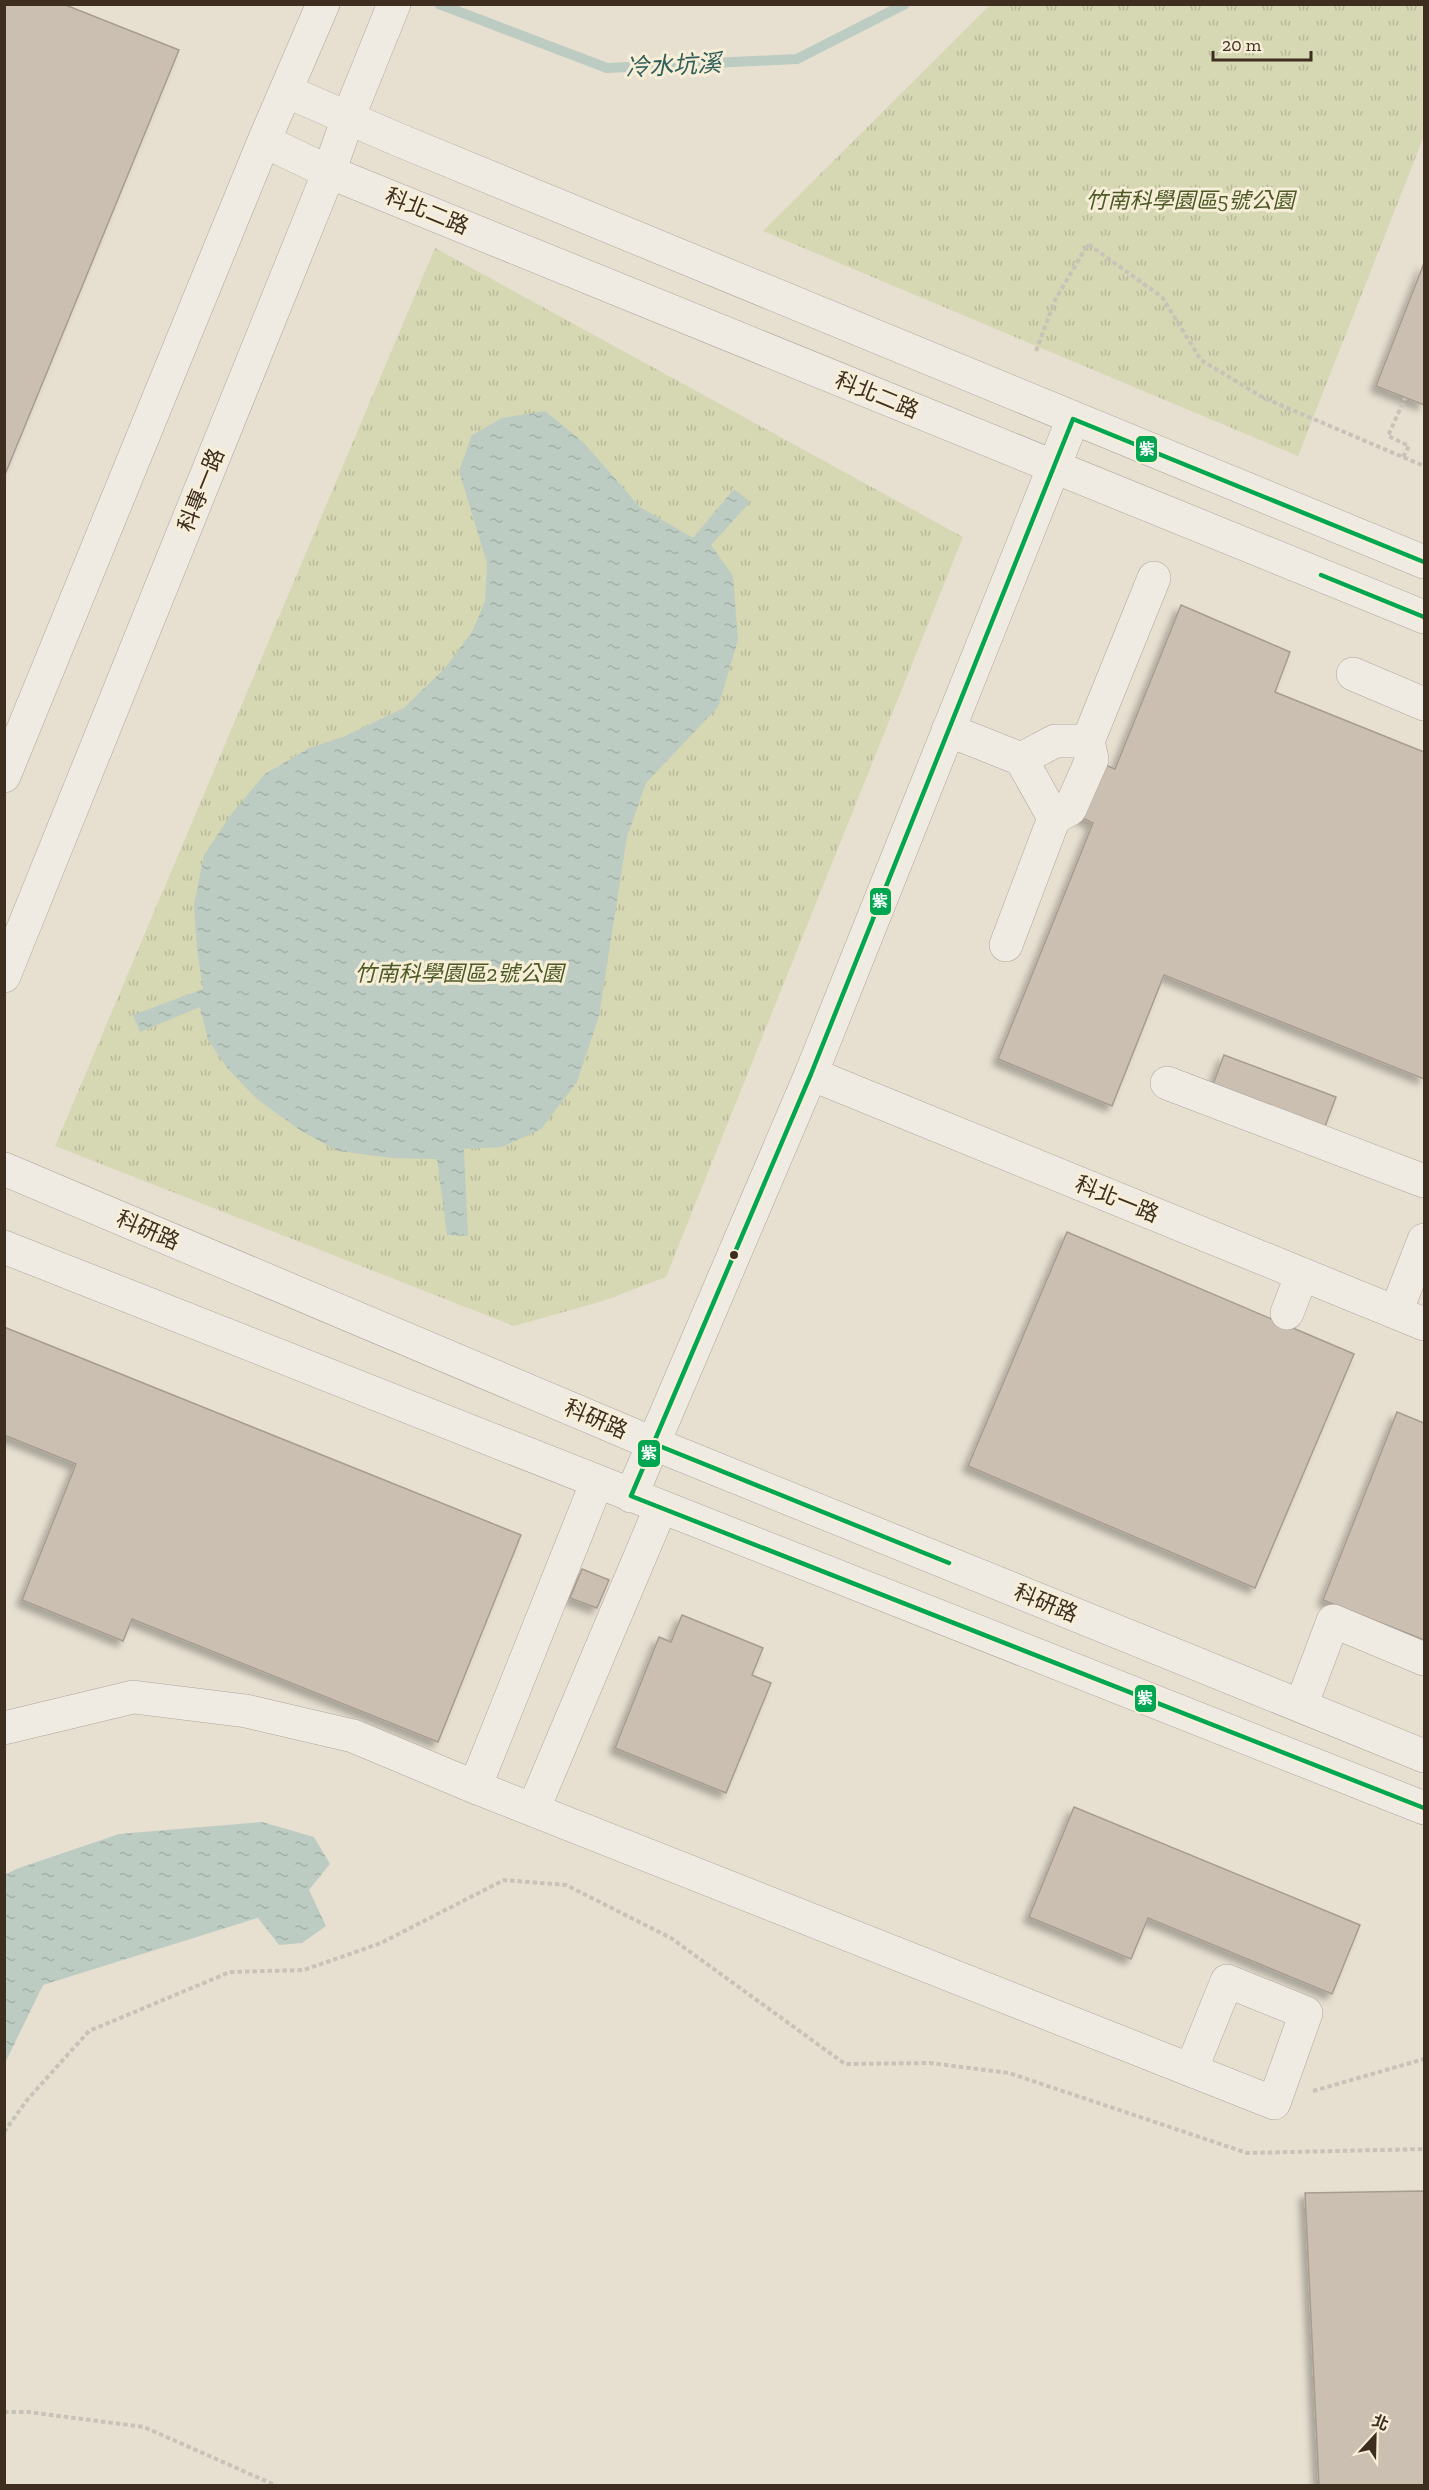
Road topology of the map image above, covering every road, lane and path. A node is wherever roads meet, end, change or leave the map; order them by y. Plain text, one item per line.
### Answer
1 (394, 4) edge
2 (320, 13) edge
3 (286, 91) junction
4 (348, 118) junction
5 (264, 141) junction
6 (329, 172) junction
7 (1036, 351) dead end
8 (1405, 398) dead end
9 (1073, 418) junction
10 (1403, 457) junction
11 (1425, 466) edge
12 (1054, 467) junction
13 (1425, 562) edge
14 (1154, 578) dead end
15 (1425, 617) edge
16 (1353, 675) dead end
17 (1425, 704) edge
18 (948, 730) junction
19 (1088, 741) junction
20 (1021, 759) junction
21 (4, 776) edge
22 (1054, 819) junction
23 (1006, 945) dead end
24 (4, 976) edge
25 (811, 1074) junction
26 (1167, 1083) dead end
27 (4, 1169) edge
28 (1425, 1181) edge
29 (1425, 1240) edge
30 (4, 1247) edge
31 (1302, 1274) junction
32 (1287, 1313) dead end
33 (1410, 1318) edge
34 (652, 1443) junction
35 (597, 1482) junction
36 (646, 1501) junction
37 (1425, 1659) edge
38 (1301, 1706) junction
39 (4, 1728) edge
40 (1425, 1756) edge
41 (475, 1787) junction
42 (1425, 1808) edge
43 (533, 1810) junction
44 (1425, 2059) edge
45 (1191, 2070) junction
46 (1274, 2103) junction
47 (4, 2132) edge
48 (1425, 2149) edge
49 (4, 2412) edge
50 (277, 2486) edge

1 - 4 street, 科專一路
2 - 3 street
3 - 4 street
3 - 5 street
4 - 6 street, 科專一路
4 - 9 street
5 - 6 street, 科北二路
5 - 21 street
6 - 12 street, 科北二路
6 - 24 street, 科專一路
7 - 10 path
8 - 10 path
9 - 12 street
9 - 13 street
10 - 11 path
12 - 15 street, 科北二路
12 - 18 street
14 - 19 street
16 - 17 street
18 - 20 street
18 - 25 street
19 - 20 street
19 - 22 street
20 - 22 street
22 - 23 street
25 - 31 street, 科北一路
25 - 34 street
26 - 28 street
27 - 34 street, 科研路
29 - 33 street
30 - 35 street
31 - 32 street
31 - 33 street, 科北一路
34 - 36 street
34 - 38 street, 科研路
35 - 36 street
35 - 41 street
36 - 42 street
36 - 43 street
37 - 38 street
38 - 40 street, 科研路
39 - 41 street
41 - 43 street
43 - 45 street
44 - 46 path
45 - 46 street
45 - 46 street
47 - 48 path
49 - 50 path

